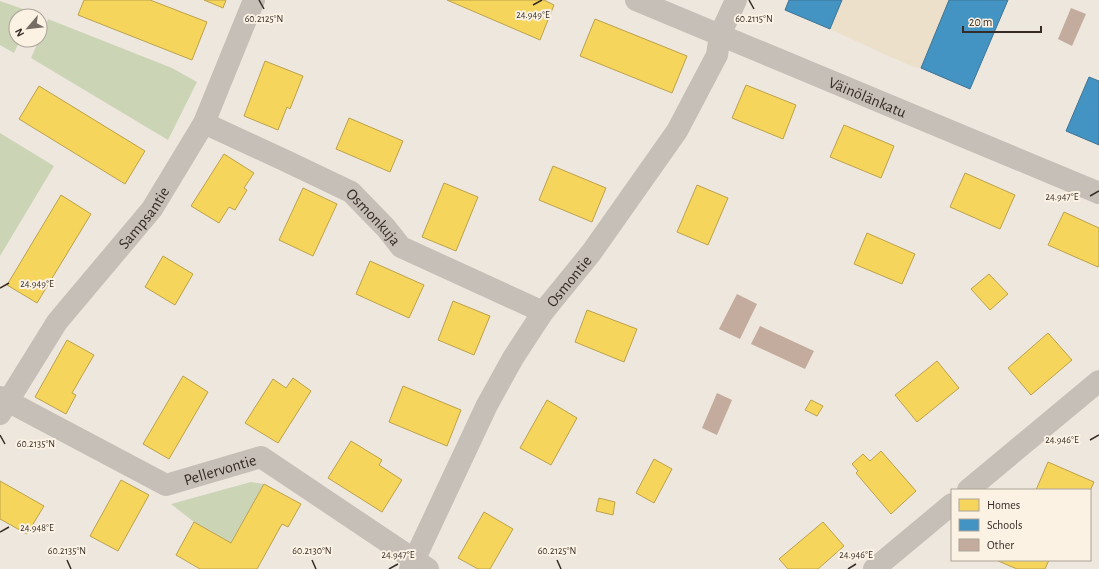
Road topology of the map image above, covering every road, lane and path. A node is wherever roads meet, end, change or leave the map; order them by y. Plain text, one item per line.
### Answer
1 (254, 0) edge
2 (636, 0) edge
3 (736, 0) edge
4 (720, 35) junction
5 (204, 122) junction
6 (1099, 193) edge
7 (543, 312) junction
8 (1099, 380) edge
9 (3, 404) edge
10 (969, 489) edge
11 (951, 505) edge
12 (418, 566) edge
13 (874, 569) edge

1 - 5 street, Sampsantie
2 - 4 street, Väinölänkatu
3 - 4 street, Osmontie
4 - 6 street, Väinölänkatu
4 - 7 street, Osmontie
5 - 7 street, Osmonkuja
5 - 9 street, Sampsantie
7 - 12 street, Osmontie
8 - 10 street
9 - 12 street, Pellervontie
11 - 13 street

